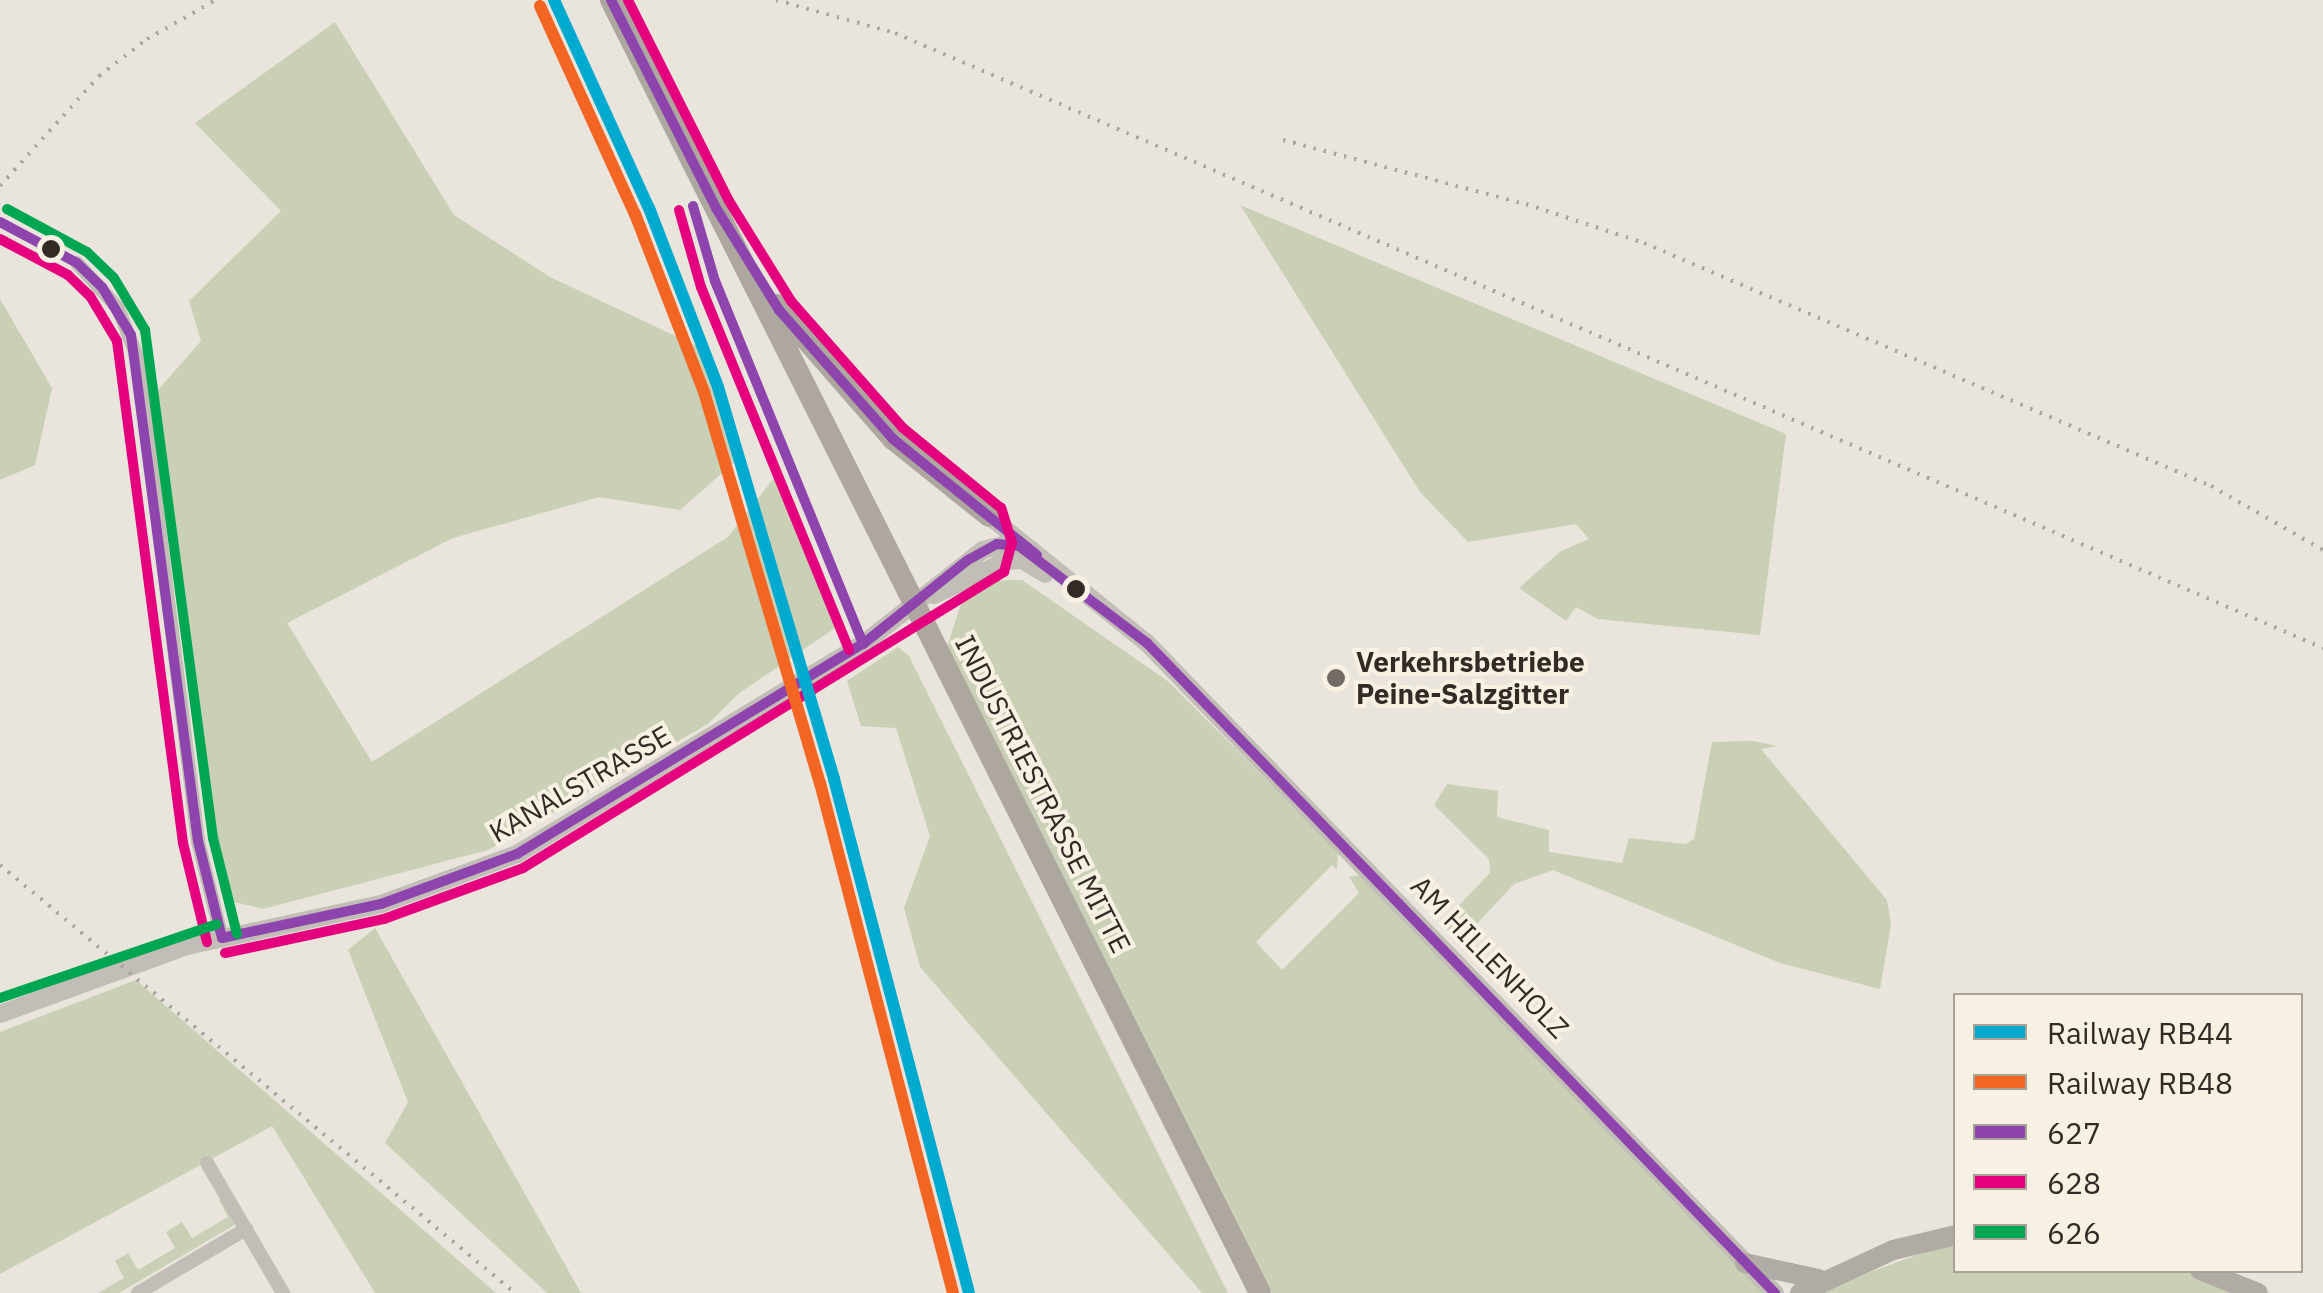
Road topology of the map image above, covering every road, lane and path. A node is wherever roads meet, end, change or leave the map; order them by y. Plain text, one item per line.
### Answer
1 (611, 0) edge
2 (716, 208) junction
3 (77, 263) dead end
4 (988, 516) junction
5 (997, 544) junction
6 (1030, 548) junction
7 (990, 566) junction
8 (924, 599) junction
9 (1162, 661) junction
10 (222, 938) junction
11 (0, 1014) edge
12 (207, 1163) dead end
13 (246, 1229) junction
14 (1953, 1236) edge
15 (1745, 1263) junction
16 (2208, 1273) edge
17 (1818, 1280) junction
18 (138, 1293) edge
19 (283, 1293) edge
20 (1260, 1293) edge
21 (1775, 1293) edge
22 (1800, 1293) edge
23 (2258, 1293) edge

1 - 2 highway, INDUSTRIESTRASSE MITTE
2 - 4 highway
2 - 20 highway, INDUSTRIESTRASSE MITTE, bridge
3 - 10 street
4 - 5 street
4 - 6 street, AM HILLENHOLZ
5 - 6 street
5 - 7 street
5 - 8 street, KANALSTRASSE
6 - 9 street, AM HILLENHOLZ
7 - 8 street, KANALSTRASSE
7 - 9 street, AM HILLENHOLZ
8 - 10 street, KANALSTRASSE
9 - 15 street, AM HILLENHOLZ
10 - 11 street, KANALSTRASSE
12 - 13 street
13 - 18 street
13 - 19 street
14 - 17 main road
15 - 17 main road
15 - 21 street, AM HILLENHOLZ
16 - 23 main road
17 - 22 main road

